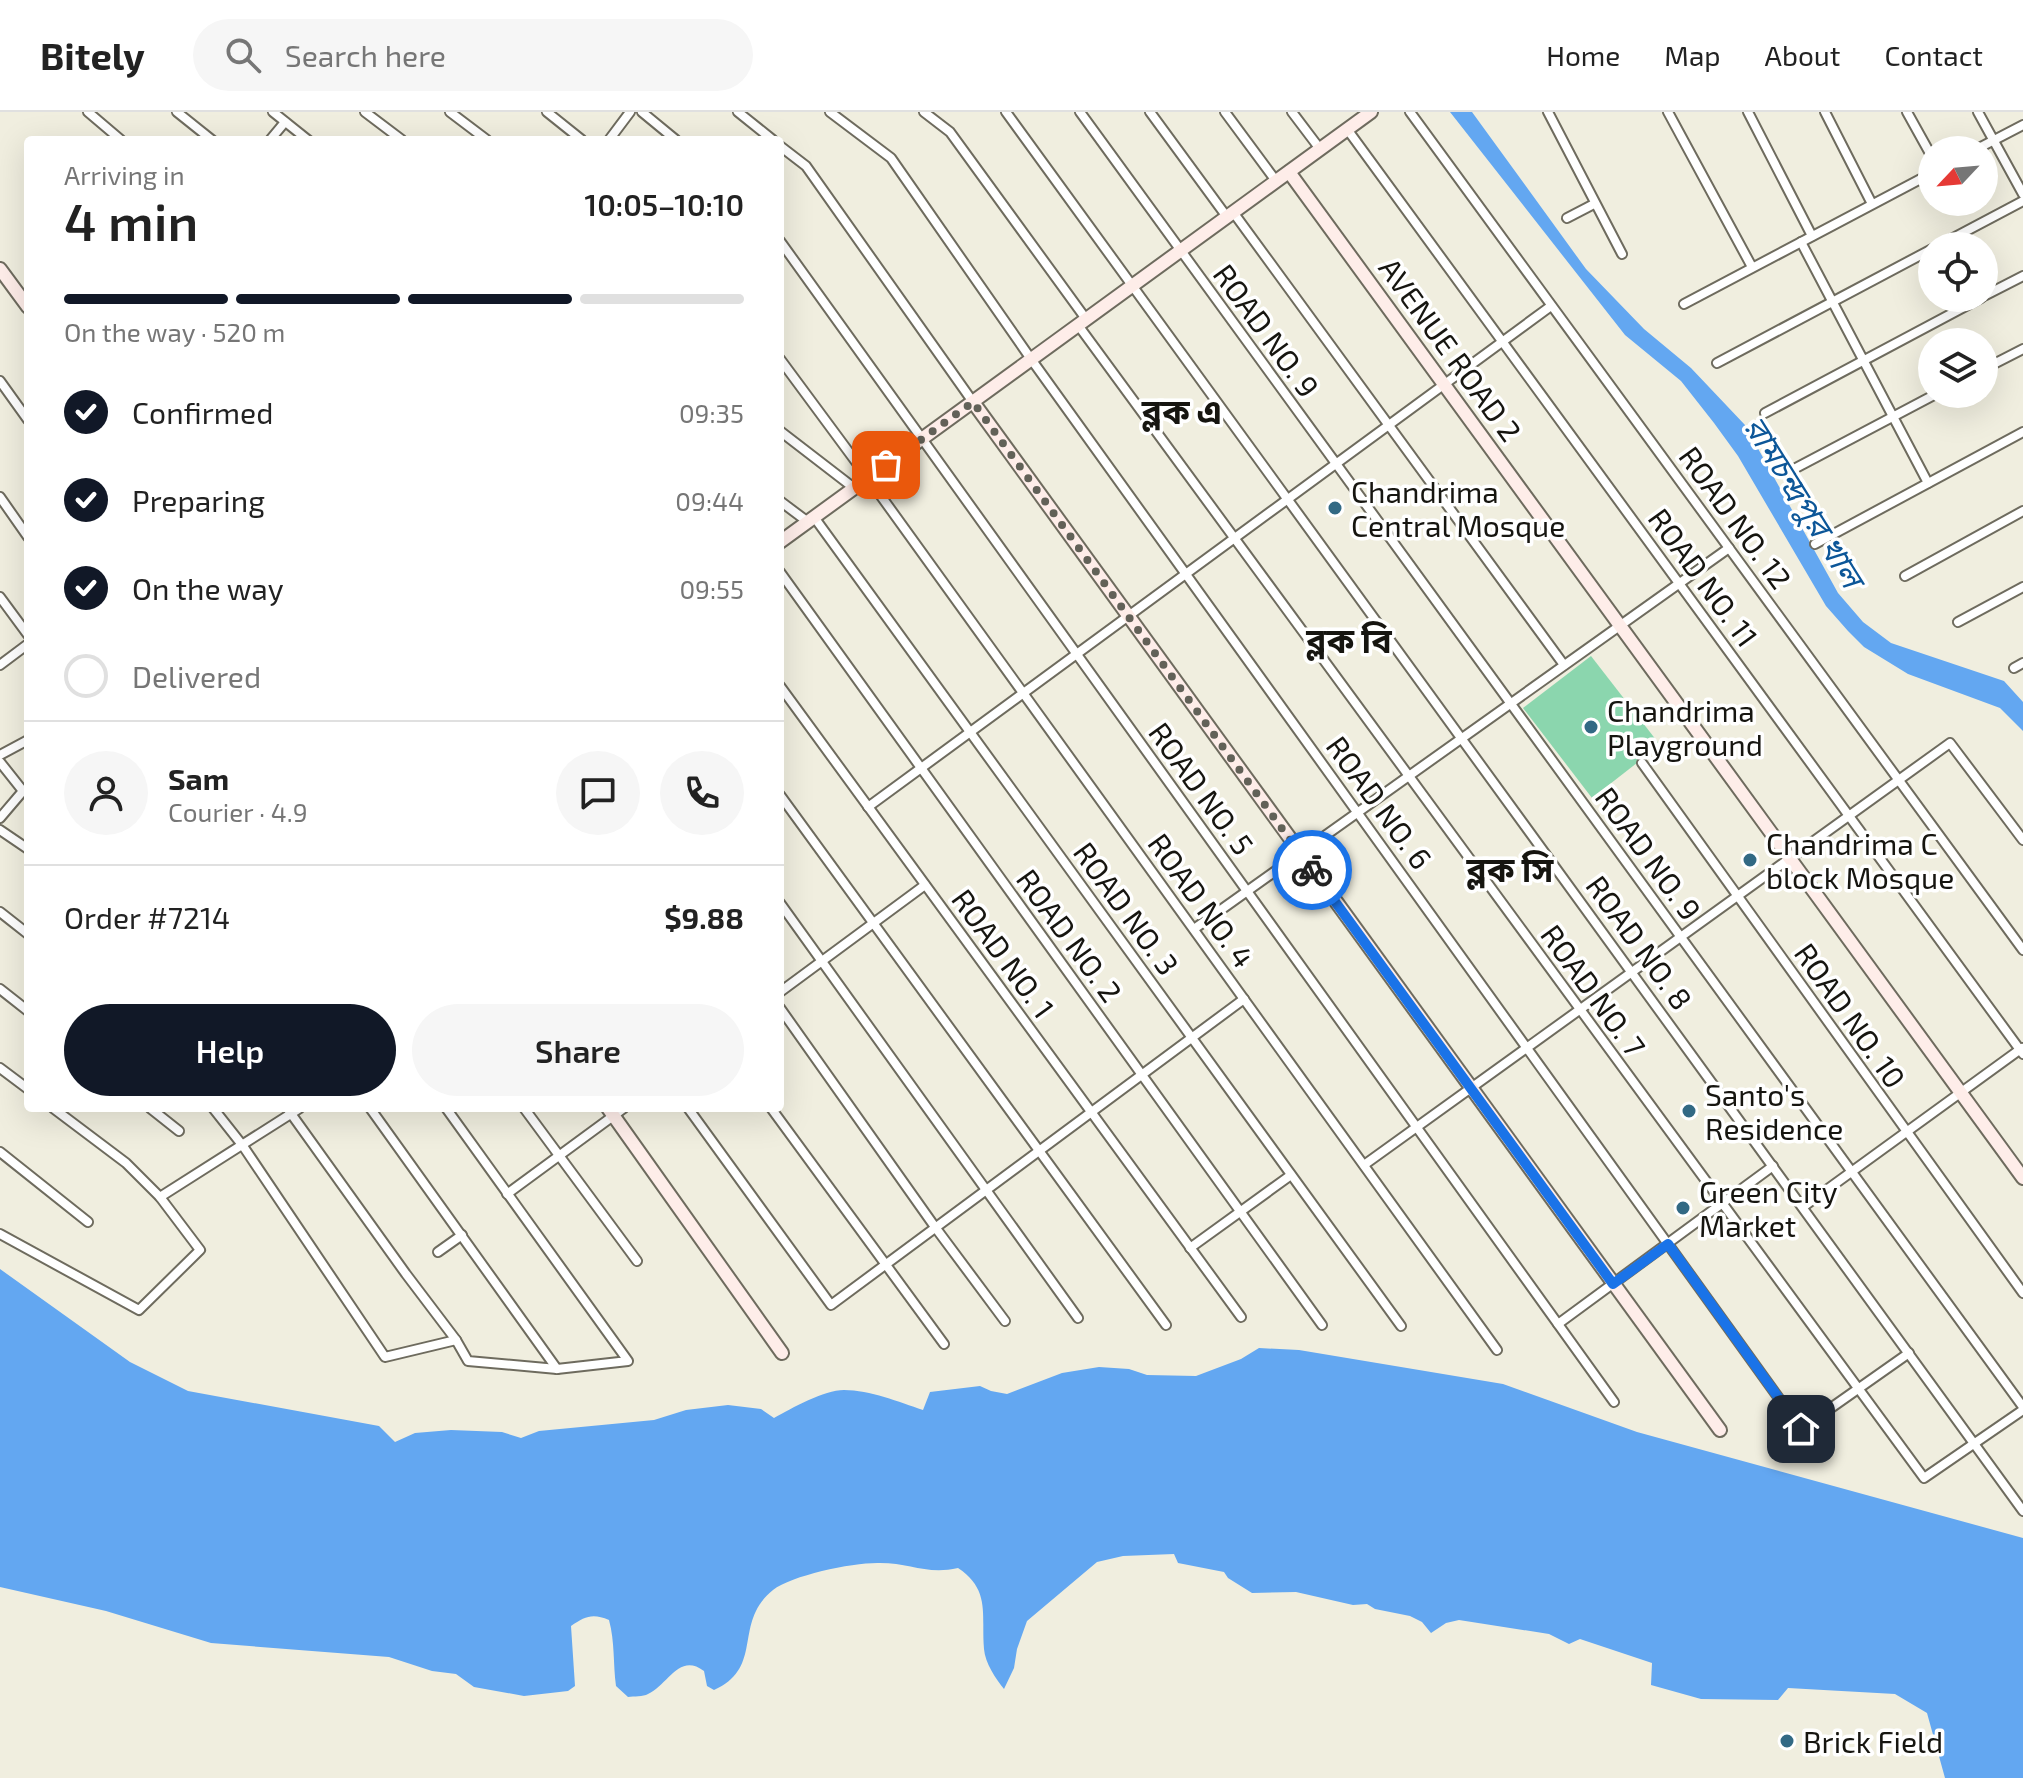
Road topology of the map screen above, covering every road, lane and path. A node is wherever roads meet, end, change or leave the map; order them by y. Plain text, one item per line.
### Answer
1 (88, 112) edge
2 (177, 112) edge
3 (273, 112) edge
4 (365, 112) edge
5 (450, 112) edge
6 (547, 112) edge
7 (630, 112) edge
8 (642, 112) edge
9 (738, 112) edge
10 (830, 112) edge
11 (924, 112) edge
12 (1006, 112) edge
13 (1080, 112) edge
14 (1150, 112) edge
15 (1225, 112) edge
16 (1292, 112) edge
17 (1410, 112) edge
18 (1548, 112) edge
19 (1668, 112) edge
20 (1748, 112) edge
21 (1825, 112) edge
22 (1907, 112) edge
23 (1978, 112) edge
24 (1368, 113) edge
25 (285, 122) junction
26 (2023, 125) edge
27 (1347, 129) junction
28 (116, 136) edge
29 (207, 136) edge
30 (273, 136) edge
31 (303, 136) edge
32 (397, 136) edge
33 (482, 136) edge
34 (577, 136) edge
35 (612, 136) edge
36 (671, 136) edge
37 (768, 136) edge
38 (1920, 136) edge
39 (1990, 136) edge
40 (1998, 138) edge
41 (784, 149) edge
42 (1320, 149) junction
43 (1998, 150) edge
44 (1289, 172) junction
45 (1918, 180) edge
46 (1276, 181) junction
47 (2023, 194) edge
48 (2023, 201) edge
49 (1594, 204) junction
50 (1872, 204) junction
51 (1230, 214) junction
52 (1567, 218) dead end
53 (1964, 232) edge
54 (1812, 236) junction
55 (1801, 242) junction
56 (784, 247) edge
57 (1180, 251) junction
58 (1622, 254) dead end
59 (1918, 256) edge
60 (1752, 267) junction
61 (0, 269) edge
62 (2023, 276) edge
63 (1132, 286) junction
64 (1998, 289) edge
65 (24, 302) edge
66 (1833, 302) junction
67 (1684, 304) dead end
68 (1551, 306) junction
69 (1954, 312) edge
70 (1082, 322) junction
71 (1502, 342) junction
72 (2023, 349) edge
73 (1031, 359) junction
74 (1863, 360) junction
75 (1998, 362) edge
76 (1717, 363) dead end
77 (784, 364) edge
78 (0, 381) edge
79 (1444, 384) junction
80 (973, 402) junction
81 (1918, 404) edge
82 (1765, 413) dead end
83 (24, 414) edge
84 (1893, 417) junction
85 (1389, 425) junction
86 (2023, 432) edge
87 (784, 434) edge
88 (922, 439) junction
89 (1336, 464) junction
90 (1792, 470) dead end
91 (868, 478) junction
92 (1928, 483) junction
93 (854, 488) junction
94 (0, 497) edge
95 (1287, 499) junction
96 (784, 503) edge
97 (2023, 511) edge
98 (811, 519) junction
99 (24, 531) edge
100 (784, 539) edge
101 (1234, 539) junction
102 (1815, 544) dead end
103 (1729, 548) junction
104 (1186, 574) junction
105 (1905, 576) dead end
106 (784, 578) edge
107 (1679, 583) junction
108 (2023, 587) edge
109 (0, 597) edge
110 (1128, 616) junction
111 (1958, 622) dead end
112 (1620, 625) junction
113 (24, 630) edge
114 (24, 647) edge
115 (1077, 654) junction
116 (2023, 663) edge
117 (0, 665) edge
118 (1564, 665) junction
119 (2014, 668) dead end
120 (784, 692) edge
121 (1024, 693) junction
122 (1510, 704) junction
123 (970, 732) junction
124 (1461, 738) junction
125 (24, 742) edge
126 (0, 755) edge
127 (0, 762) edge
128 (1642, 763) dead end
129 (921, 769) junction
130 (1408, 776) junction
131 (1899, 780) junction
132 (24, 790) edge
133 (24, 792) edge
134 (784, 801) edge
135 (868, 807) junction
136 (1358, 813) junction
137 (1849, 816) junction
138 (0, 818) edge
139 (0, 830) edge
140 (2023, 840) edge
141 (24, 846) edge
142 (1301, 853) junction
143 (1790, 859) junction
144 (925, 885) junction
145 (1247, 891) junction
146 (1737, 896) junction
147 (784, 909) edge
148 (0, 912) edge
149 (873, 924) junction
150 (1194, 929) junction
151 (24, 931) edge
152 (1681, 937) junction
153 (2023, 950) edge
154 (822, 961) junction
155 (1632, 972) junction
156 (0, 989) edge
157 (784, 989) edge
158 (1244, 999) junction
159 (24, 1008) edge
160 (1579, 1010) junction
161 (784, 1014) edge
162 (1191, 1038) junction
163 (1527, 1048) junction
164 (2022, 1050) edge
165 (0, 1068) edge
166 (1141, 1075) junction
167 (24, 1086) edge
168 (1471, 1088) junction
169 (1961, 1093) junction
170 (58, 1112) edge
171 (155, 1112) edge
172 (216, 1112) edge
173 (290, 1112) edge
174 (294, 1112) edge
175 (373, 1112) edge
176 (449, 1112) edge
177 (527, 1112) edge
178 (613, 1112) edge
179 (616, 1112) edge
180 (691, 1112) edge
181 (774, 1112) edge
182 (1091, 1112) junction
183 (1416, 1127) junction
184 (179, 1131) dead end
185 (1906, 1133) junction
186 (243, 1146) junction
187 (1039, 1151) junction
188 (0, 1152) edge
189 (559, 1156) junction
190 (1364, 1165) junction
191 (1773, 1166) junction
192 (1852, 1172) junction
193 (1291, 1175) junction
194 (2023, 1178) edge
195 (986, 1190) junction
196 (507, 1194) junction
197 (160, 1197) junction
198 (1721, 1204) junction
199 (1803, 1207) junction
200 (1240, 1212) junction
201 (88, 1222) dead end
202 (935, 1227) junction
203 (0, 1234) edge
204 (462, 1235) junction
205 (1668, 1244) junction
206 (1190, 1248) junction
207 (438, 1252) dead end
208 (637, 1261) dead end
209 (885, 1264) junction
210 (1613, 1284) junction
211 (2023, 1293) edge
212 (1241, 1317) dead end
213 (1078, 1318) dead end
214 (1005, 1321) dead end
215 (1558, 1324) junction
216 (1166, 1325) dead end
217 (1322, 1325) dead end
218 (1401, 1326) dead end
219 (456, 1340) junction
220 (944, 1344) dead end
221 (1497, 1350) dead end
222 (782, 1353) dead end
223 (1909, 1353) junction
224 (557, 1369) junction
225 (1856, 1389) junction
226 (1614, 1402) dead end
227 (2023, 1408) edge
228 (1720, 1430) dead end
229 (1976, 1444) junction
230 (2023, 1511) edge

1 - 28 street
2 - 29 street
3 - 25 street
4 - 32 street
5 - 33 street
6 - 34 street
7 - 35 street
8 - 36 street
9 - 37 street
10 - 73 street, ROAD NO. 6
11 - 70 street, ROAD NO. 7
12 - 63 street, ROAD NO. 8
13 - 57 street, ROAD NO. 9
14 - 51 street
15 - 46 street
16 - 42 street
17 - 68 street, ROAD NO. 12
18 - 49 street
19 - 60 street
20 - 54 street
21 - 50 street
22 - 38 street
23 - 39 street
24 - 27 street
25 - 30 street
25 - 31 street
26 - 40 street
27 - 42 street
27 - 71 street, ROAD NO. 11
41 - 80 street
42 - 44 street
43 - 47 street
44 - 46 street
44 - 79 street, AVENUE ROAD 2
45 - 50 street
46 - 51 street
48 - 53 street
49 - 52 street
49 - 58 street
50 - 54 street
51 - 57 street
51 - 85 street
54 - 55 street
55 - 60 street
55 - 66 street
56 - 88 street, ROAD NO. 5
57 - 63 street
57 - 89 street, ROAD NO. 9
59 - 66 street
60 - 67 street
61 - 65 street
62 - 64 street
63 - 70 street
63 - 95 street, ROAD NO. 8
66 - 74 street
66 - 76 street
68 - 71 street
68 - 103 street, ROAD NO. 12
69 - 74 street
70 - 73 street
70 - 101 street, ROAD NO. 7
71 - 79 street
71 - 107 street, ROAD NO. 11
72 - 75 street
73 - 80 street
73 - 104 street, ROAD NO. 6
74 - 82 street
74 - 84 street
77 - 91 street, ROAD NO. 4
78 - 83 street
79 - 85 street
79 - 112 street, AVENUE ROAD 2
80 - 88 street
80 - 110 street
81 - 84 street
84 - 90 street
84 - 92 street
85 - 89 street
85 - 118 street
86 - 92 street
87 - 93 street
88 - 91 street
88 - 115 street, ROAD NO. 5
89 - 95 street
89 - 122 street, ROAD NO. 9
91 - 93 street
91 - 121 street, ROAD NO. 4
92 - 102 street
93 - 98 street
94 - 99 street
95 - 101 street
95 - 124 street, ROAD NO. 8
96 - 98 street, ROAD NO. 3
97 - 105 street
98 - 100 street
98 - 123 street, ROAD NO. 3
101 - 104 street
101 - 130 street, ROAD NO. 7
103 - 107 street
103 - 131 street, ROAD NO. 12
104 - 110 street
104 - 136 street, ROAD NO. 6
106 - 129 street, ROAD NO. 2
107 - 112 street
107 - 137 street, ROAD NO. 11
108 - 111 street
109 - 113 street
110 - 115 street
110 - 142 street
112 - 118 street
112 - 143 street, AVENUE ROAD 2
114 - 117 street
115 - 121 street
115 - 145 street, ROAD NO. 5
116 - 119 street
118 - 122 street
120 - 135 street, ROAD NO. 1
121 - 123 street
121 - 150 street, ROAD NO. 4
122 - 124 street
122 - 152 street, ROAD NO. 9
123 - 129 street
123 - 162 street, ROAD NO. 3
124 - 130 street
124 - 155 street, ROAD NO. 8
125 - 126 street
127 - 132 street
128 - 146 street, ROAD NO. 10
129 - 135 street
129 - 166 street, ROAD NO. 2
130 - 136 street
130 - 160 street, ROAD NO. 7
131 - 137 street
131 - 140 street
131 - 153 street, ROAD NO. 12
133 - 138 street
134 - 149 street
135 - 144 street, ROAD NO. 1
136 - 142 street
136 - 163 street, ROAD NO. 6
137 - 143 street
137 - 164 street, ROAD NO. 11
139 - 141 street
142 - 145 street
142 - 168 street
143 - 146 street
143 - 169 street, AVENUE ROAD 2
144 - 149 street
144 - 182 street, ROAD NO. 1
145 - 150 street
145 - 183 street, ROAD NO. 5
146 - 152 street
146 - 185 street, ROAD NO. 10
147 - 154 street
148 - 151 street
149 - 154 street
149 - 187 street
150 - 158 street, ROAD NO. 4
152 - 155 street
152 - 192 street, ROAD NO. 9
154 - 157 street
154 - 195 street
155 - 160 street
155 - 191 street, ROAD NO. 8
156 - 159 street
158 - 162 street
158 - 190 street, ROAD NO. 4
160 - 163 street
160 - 198 street, ROAD NO. 7
161 - 202 street
162 - 166 street
162 - 193 street, ROAD NO. 3
163 - 168 street
163 - 205 street, ROAD NO. 6
164 - 169 street
165 - 167 street
166 - 182 street
166 - 200 street, ROAD NO. 2
168 - 183 street
168 - 210 street
169 - 185 street
169 - 194 street, AVENUE ROAD 2
170 - 197 street
171 - 184 street
172 - 186 street
173 - 186 street
174 - 219 street
175 - 204 street
176 - 196 street
177 - 189 street
178 - 189 street
179 - 222 street
180 - 209 street
181 - 209 street
182 - 187 street
182 - 206 street, ROAD NO. 1
183 - 190 street
183 - 215 street, ROAD NO. 5
185 - 192 street
185 - 211 street, ROAD NO. 10
186 - 197 street
186 - 219 street
187 - 195 street
187 - 216 street
188 - 201 street
189 - 196 street
189 - 208 street
190 - 221 street, ROAD NO. 4
191 - 198 street
191 - 199 street, ROAD NO. 8
192 - 199 street
192 - 227 street, ROAD NO. 9
193 - 200 street
193 - 218 street, ROAD NO. 3
195 - 202 street
195 - 213 street
196 - 224 street
197 - 203 street
198 - 205 street
198 - 225 street, ROAD NO. 7
199 - 223 street, ROAD NO. 8
200 - 206 street
200 - 217 street, ROAD NO. 2
202 - 209 street
202 - 214 street
204 - 207 street
204 - 224 street
205 - 210 street
205 - 225 street, ROAD NO. 6
206 - 212 street, ROAD NO. 1
209 - 220 street
210 - 215 street
210 - 228 street
215 - 226 street, ROAD NO. 5
219 - 224 street
223 - 225 street
223 - 229 street, ROAD NO. 8
225 - 229 street, ROAD NO. 7
227 - 229 street
229 - 230 street, ROAD NO. 8

